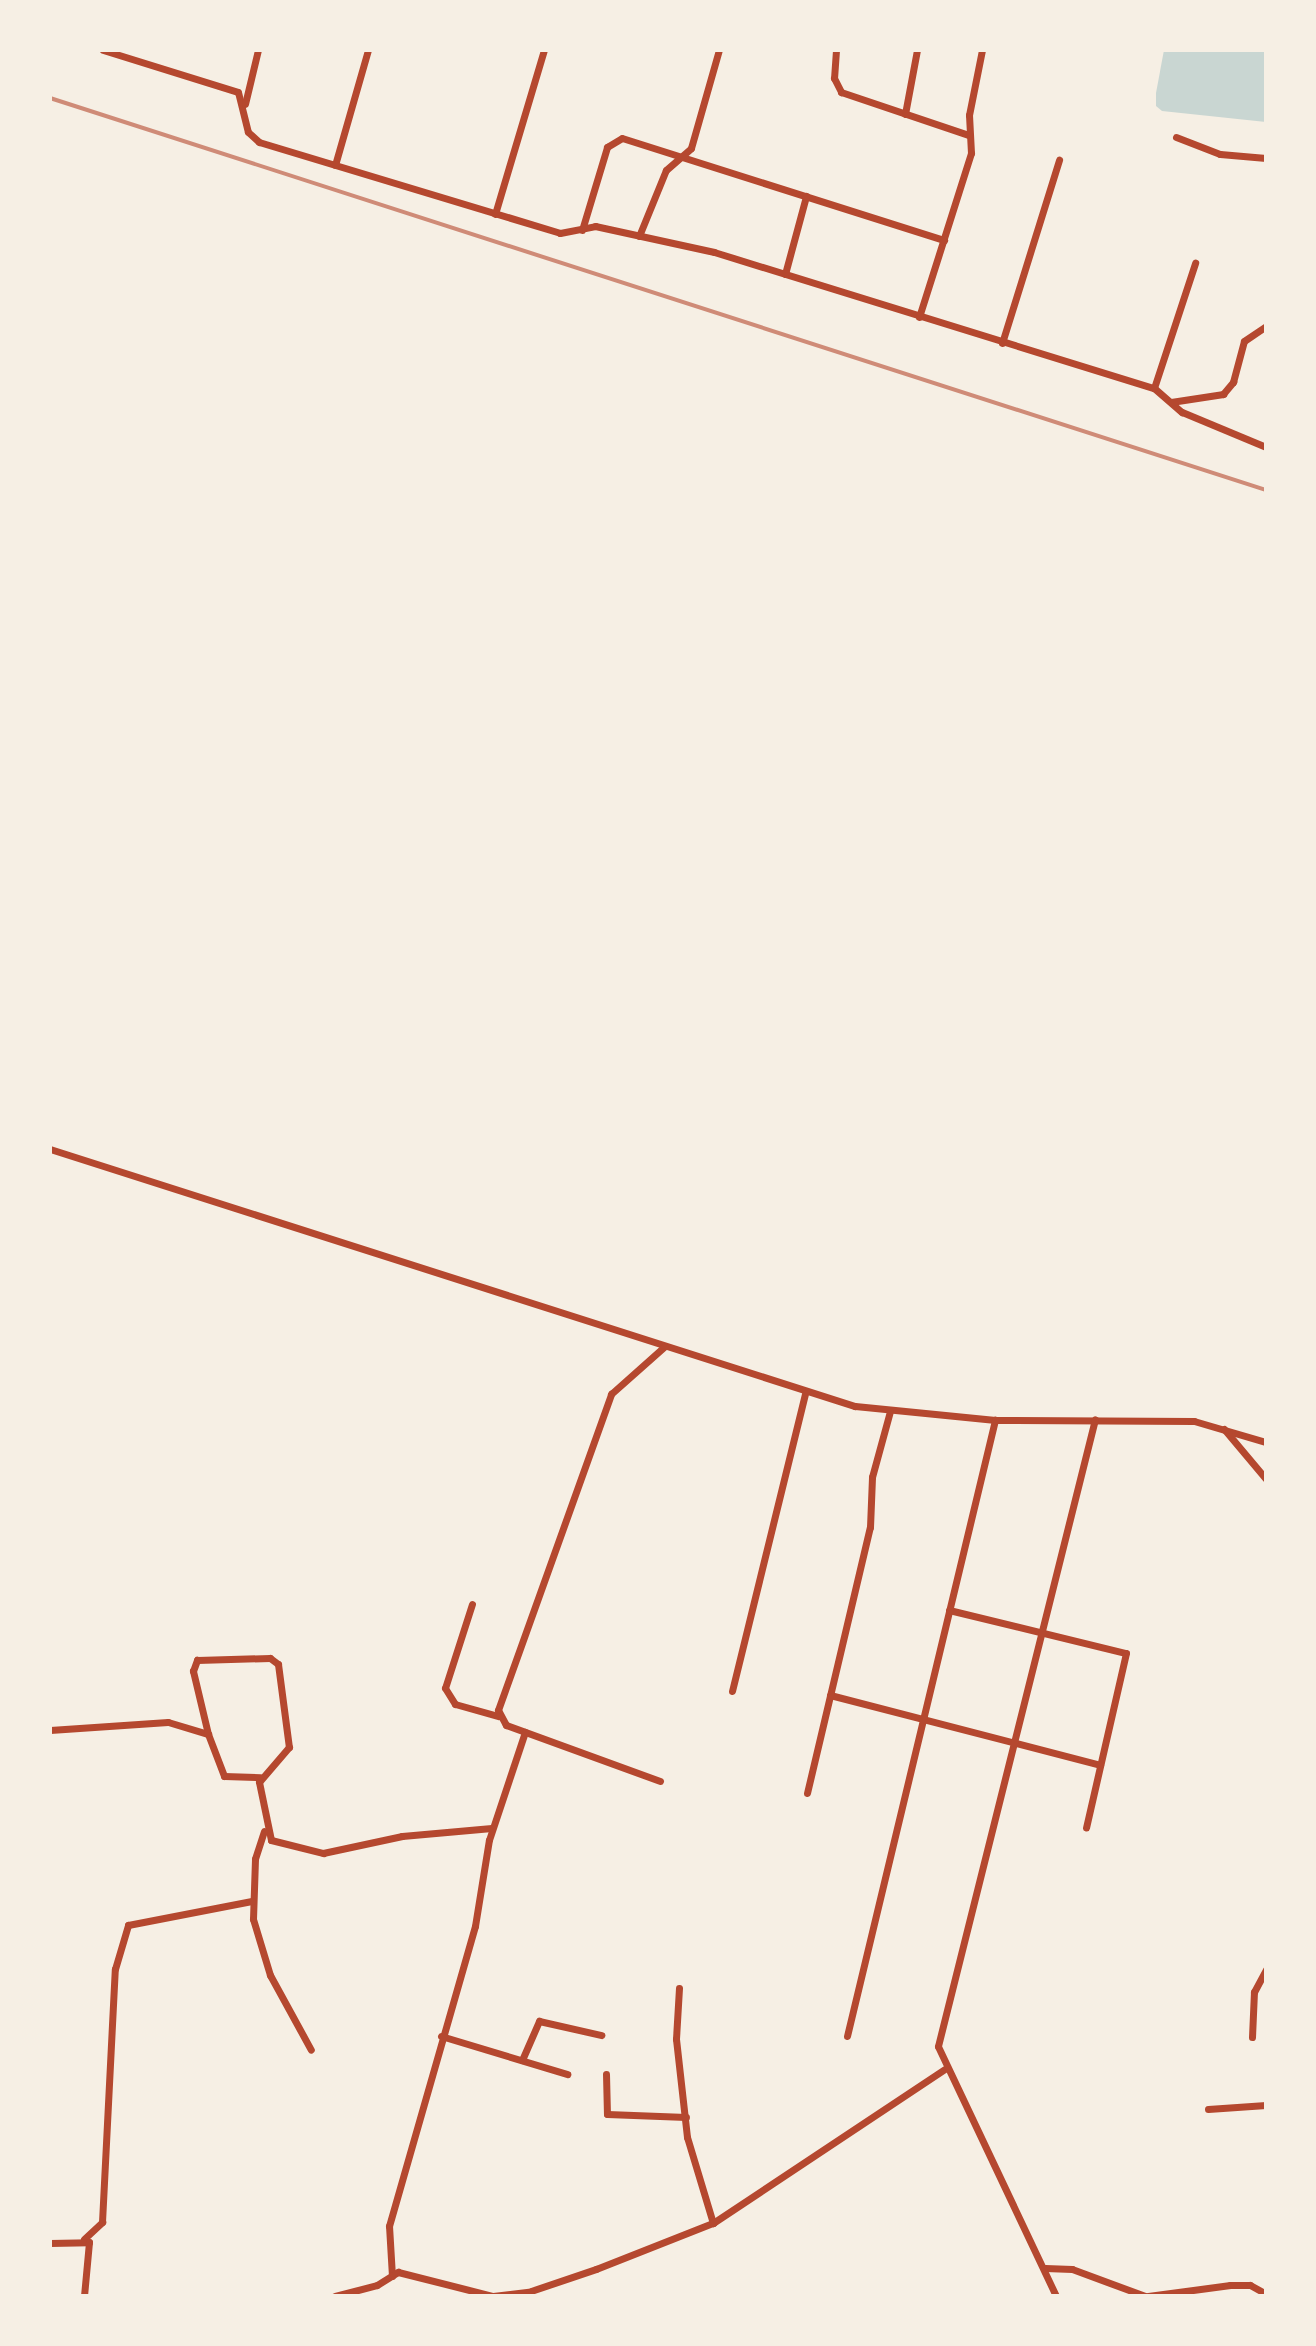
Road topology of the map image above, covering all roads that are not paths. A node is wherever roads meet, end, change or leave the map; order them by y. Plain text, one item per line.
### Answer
1 (103, 50) edge
2 (258, 50) edge
3 (368, 50) edge
4 (544, 50) edge
5 (719, 50) edge
6 (836, 50) edge
7 (917, 50) edge
8 (982, 50) edge
9 (244, 106) junction
10 (905, 114) junction
11 (969, 135) junction
12 (1176, 137) dead end
13 (681, 156) junction
14 (1266, 158) edge
15 (1059, 160) dead end
16 (335, 165) junction
17 (806, 196) junction
18 (495, 214) junction
19 (582, 230) junction
20 (639, 236) junction
21 (944, 240) junction
22 (1195, 263) dead end
23 (785, 274) junction
24 (919, 317) junction
25 (1266, 326) edge
26 (1002, 343) junction
27 (1154, 388) junction
28 (1171, 402) junction
29 (1266, 447) edge
30 (50, 1149) edge
31 (665, 1346) junction
32 (805, 1393) junction
33 (890, 1411) junction
34 (1095, 1419) junction
35 (995, 1420) junction
36 (1222, 1427) junction
37 (1266, 1442) edge
38 (1266, 1479) edge
39 (472, 1604) dead end
40 (949, 1610) junction
41 (1042, 1633) junction
42 (732, 1691) dead end
43 (830, 1695) junction
44 (498, 1716) junction
45 (924, 1718) junction
46 (50, 1730) edge
47 (525, 1732) junction
48 (208, 1734) junction
49 (1014, 1740) junction
50 (1100, 1765) junction
51 (260, 1777) junction
52 (660, 1781) dead end
53 (807, 1793) dead end
54 (1086, 1827) dead end
55 (492, 1828) junction
56 (265, 1829) junction
57 (252, 1901) junction
58 (1266, 1969) edge
59 (679, 1988) dead end
60 (601, 2035) dead end
61 (441, 2036) junction
62 (847, 2036) dead end
63 (1252, 2037) dead end
64 (311, 2050) dead end
65 (522, 2060) junction
66 (945, 2069) junction
67 (567, 2074) dead end
68 (606, 2074) dead end
69 (1266, 2105) edge
70 (1208, 2109) dead end
71 (686, 2117) junction
72 (713, 2223) junction
73 (84, 2239) junction
74 (50, 2243) edge
75 (1045, 2268) junction
76 (392, 2276) junction
77 (1183, 2294) edge
78 (1266, 2294) edge
79 (84, 2296) edge
80 (335, 2296) edge
81 (1056, 2296) edge
82 (1146, 2296) edge

1 - 9 street
2 - 9 street
3 - 16 street
4 - 18 street
5 - 13 street
6 - 10 street
7 - 10 street
8 - 11 street
9 - 16 street
10 - 11 street
11 - 21 street
12 - 14 street
13 - 17 street
13 - 19 street
13 - 20 street
15 - 26 street
16 - 18 street
17 - 21 street
17 - 23 street
18 - 19 street
19 - 20 street
20 - 23 street
21 - 24 street
22 - 27 street
23 - 24 street
24 - 26 street
25 - 28 street
26 - 27 street
27 - 28 street
28 - 29 street
30 - 31 street
31 - 32 street
31 - 44 street
32 - 33 street
32 - 42 street
33 - 35 street
33 - 43 street
34 - 35 street
34 - 36 street
34 - 41 street
35 - 40 street
36 - 37 street
36 - 38 street
39 - 44 street
40 - 41 street
40 - 45 street
41 - 49 street
41 - 50 street
43 - 45 street
43 - 53 street
44 - 47 street
45 - 49 street
45 - 62 street
46 - 48 street
47 - 52 street
47 - 55 street
48 - 51 street
48 - 51 street
49 - 50 street
49 - 66 street
50 - 54 street
51 - 56 street
55 - 56 street
55 - 61 street
56 - 57 street
57 - 64 street
57 - 73 street
58 - 63 street
59 - 71 street
60 - 65 street
61 - 65 street
61 - 76 street
65 - 67 street
66 - 72 street
66 - 75 street
68 - 71 street
69 - 70 street
71 - 72 street
72 - 76 street
73 - 74 street
73 - 79 street
75 - 81 street
75 - 82 street
76 - 80 street
77 - 78 street
77 - 82 street

